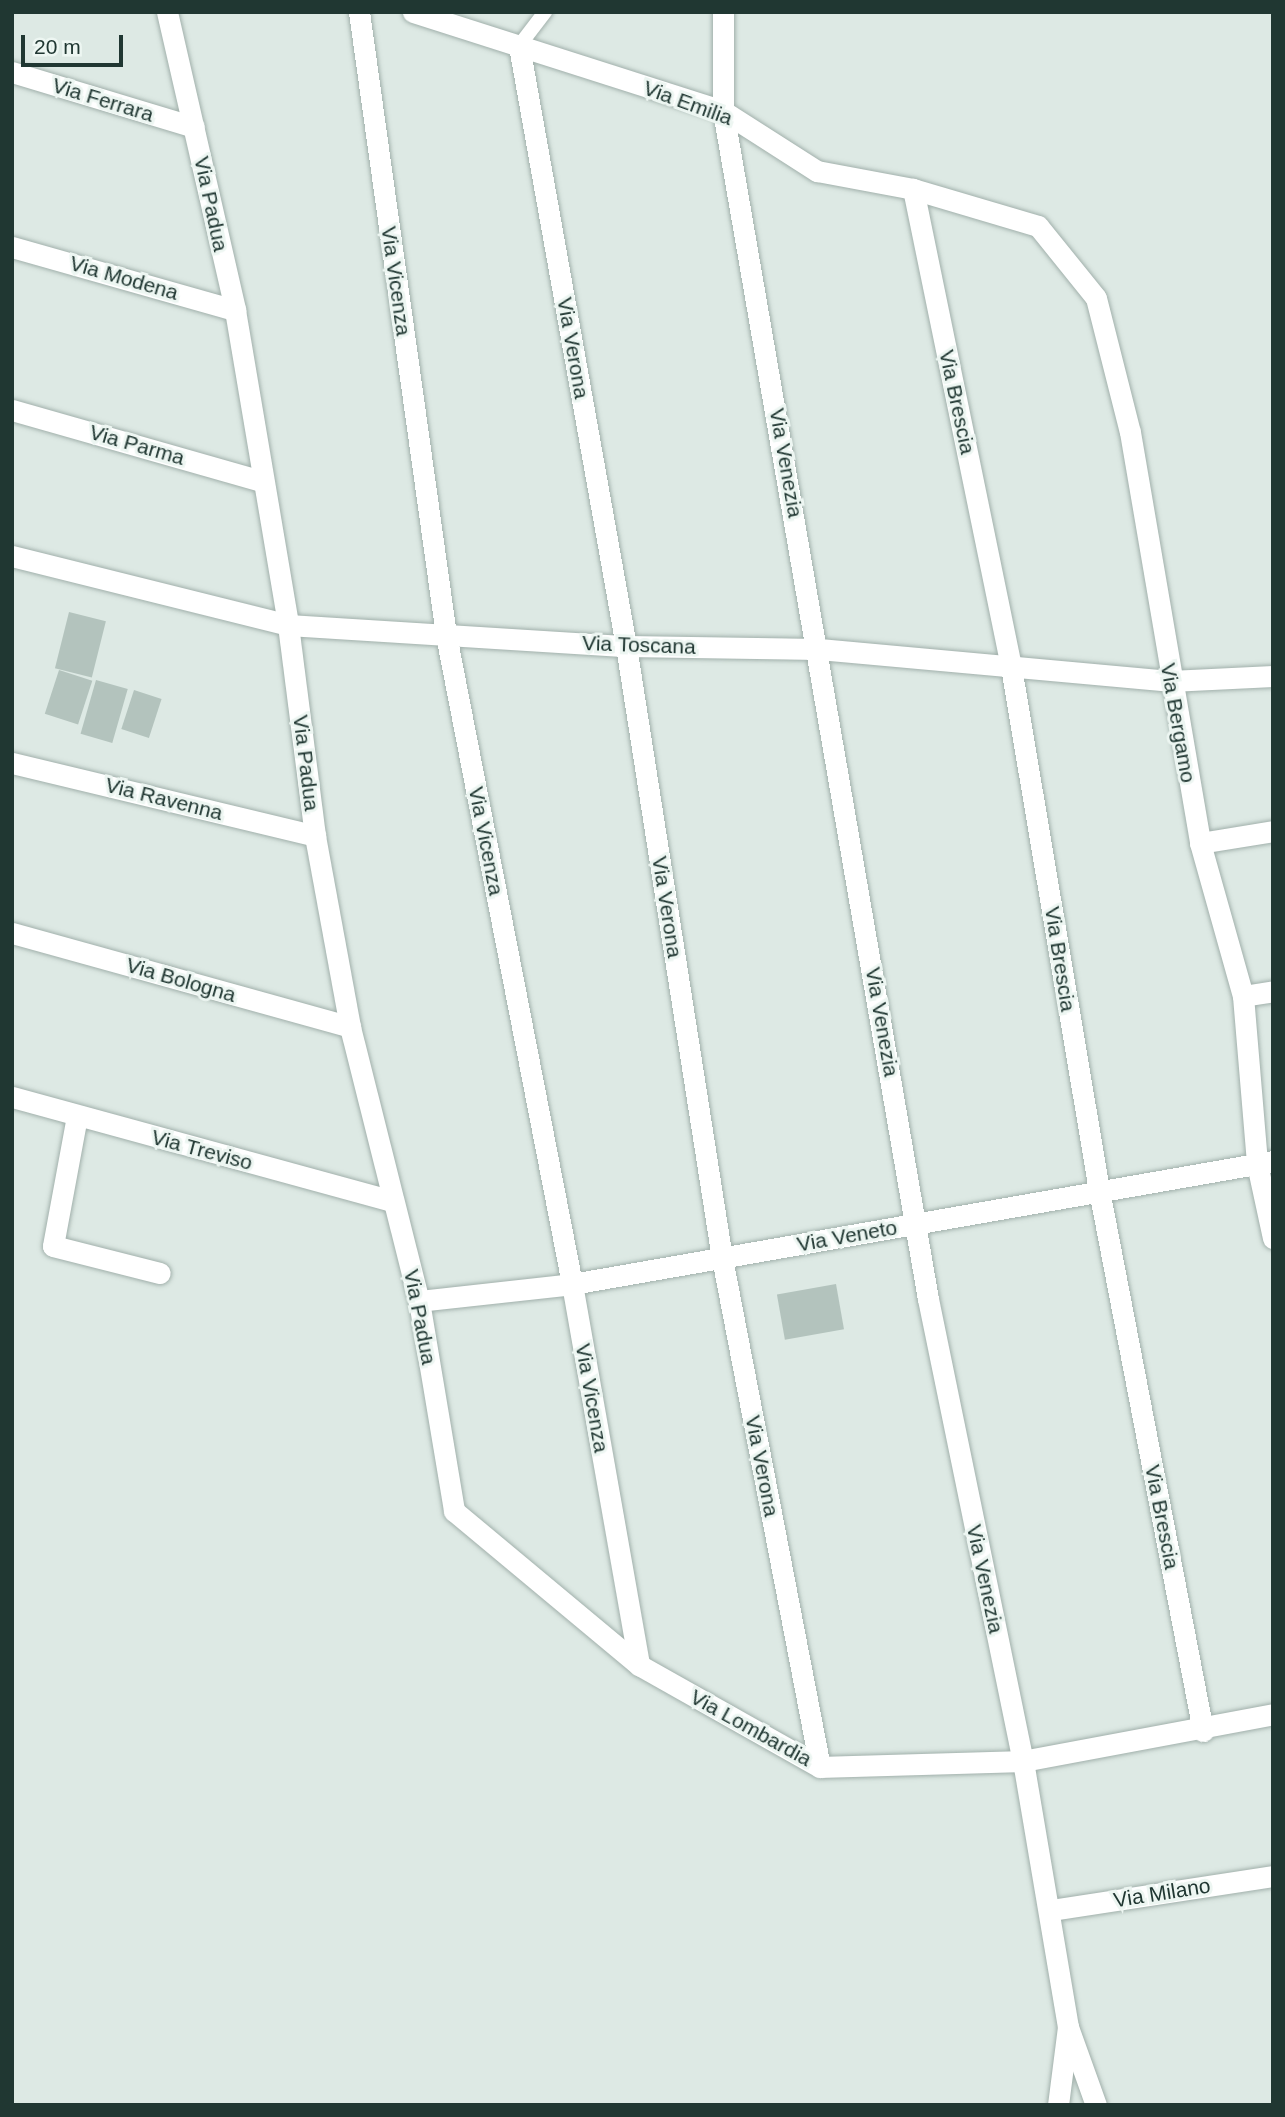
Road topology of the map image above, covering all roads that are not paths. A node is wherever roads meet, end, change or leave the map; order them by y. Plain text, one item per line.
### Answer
1 (167, 12) edge
2 (359, 12) edge
3 (413, 12) edge
4 (545, 12) edge
5 (723, 12) edge
6 (519, 46) junction
7 (12, 72) edge
8 (723, 111) junction
9 (194, 127) junction
10 (913, 189) junction
11 (1038, 226) joint
12 (12, 247) edge
13 (235, 310) junction
14 (12, 410) edge
15 (262, 481) junction
16 (12, 556) edge
17 (288, 625) junction
18 (446, 635) junction
19 (626, 646) junction
20 (819, 649) junction
21 (1011, 667) junction
22 (1273, 676) edge
23 (1170, 681) junction
24 (12, 763) edge
25 (1273, 831) edge
26 (315, 836) junction
27 (1200, 843) junction
28 (12, 933) edge
29 (1273, 991) edge
30 (1243, 996) junction
31 (350, 1027) junction
32 (12, 1097) edge
33 (77, 1116) junction
34 (1265, 1162) edge
35 (1099, 1191) junction
36 (393, 1201) junction
37 (916, 1224) junction
38 (1273, 1238) edge
39 (722, 1258) junction
40 (160, 1273) dead end
41 (572, 1284) junction
42 (419, 1301) junction
43 (454, 1511) joint
44 (639, 1665) junction
45 (1273, 1714) edge
46 (1203, 1731) junction
47 (1023, 1761) junction
48 (820, 1767) junction
49 (1273, 1876) edge
50 (1051, 1910) junction
51 (1068, 2027) junction
52 (1058, 2105) edge
53 (1096, 2105) edge

1 - 9 street, Via Padua
2 - 18 street, Via Vicenza
3 - 6 street, Via Emilia
4 - 6 lane
5 - 8 street, Via Venezia
6 - 8 street, Via Emilia
6 - 19 street, Via Verona
7 - 9 street, Via Ferrara
8 - 10 street, Via Emilia
8 - 20 street, Via Venezia
9 - 13 street, Via Padua
10 - 11 street, Via Emilia
10 - 21 street, Via Brescia
11 - 23 street, Via Bergamo
12 - 13 street, Via Modena
13 - 15 street, Via Padua
14 - 15 street, Via Parma
15 - 17 street, Via Padua
16 - 17 street, Via Toscana
17 - 18 street, Via Toscana
17 - 26 street, Via Padua
18 - 19 street, Via Toscana
18 - 41 street, Via Vicenza
19 - 20 street, Via Toscana
19 - 39 street, Via Verona
20 - 21 street, Via Toscana
20 - 37 street, Via Venezia
21 - 23 street, Via Toscana
21 - 35 street, Via Brescia
22 - 23 street, Via Toscana
23 - 27 street, Via Bergamo
24 - 26 street, Via Ravenna
25 - 27 street
26 - 31 street, Via Padua
27 - 30 street, Via Bergamo
28 - 31 street, Via Bologna
29 - 30 street
30 - 34 street, Via Bergamo
31 - 36 street, Via Padua
32 - 33 street, Via Treviso
33 - 36 street, Via Treviso
33 - 40 street
34 - 35 street, Via Veneto
34 - 38 street, Via Bergamo
35 - 37 street, Via Veneto
35 - 46 street, Via Brescia
36 - 42 street, Via Padua
37 - 39 street, Via Veneto
37 - 47 street, Via Venezia
39 - 41 street, Via Veneto
39 - 48 street, Via Verona
41 - 42 street, Via Veneto
41 - 44 street, Via Vicenza
42 - 43 street, Via Padua
43 - 44 street, Via Lombardia
44 - 48 street, Via Lombardia
45 - 46 street, Via Lombardia
46 - 47 street, Via Lombardia
47 - 48 street, Via Lombardia
47 - 50 street, Via Venezia
49 - 50 street, Via Milano
50 - 51 street, Via Venezia
51 - 52 street
51 - 53 street

